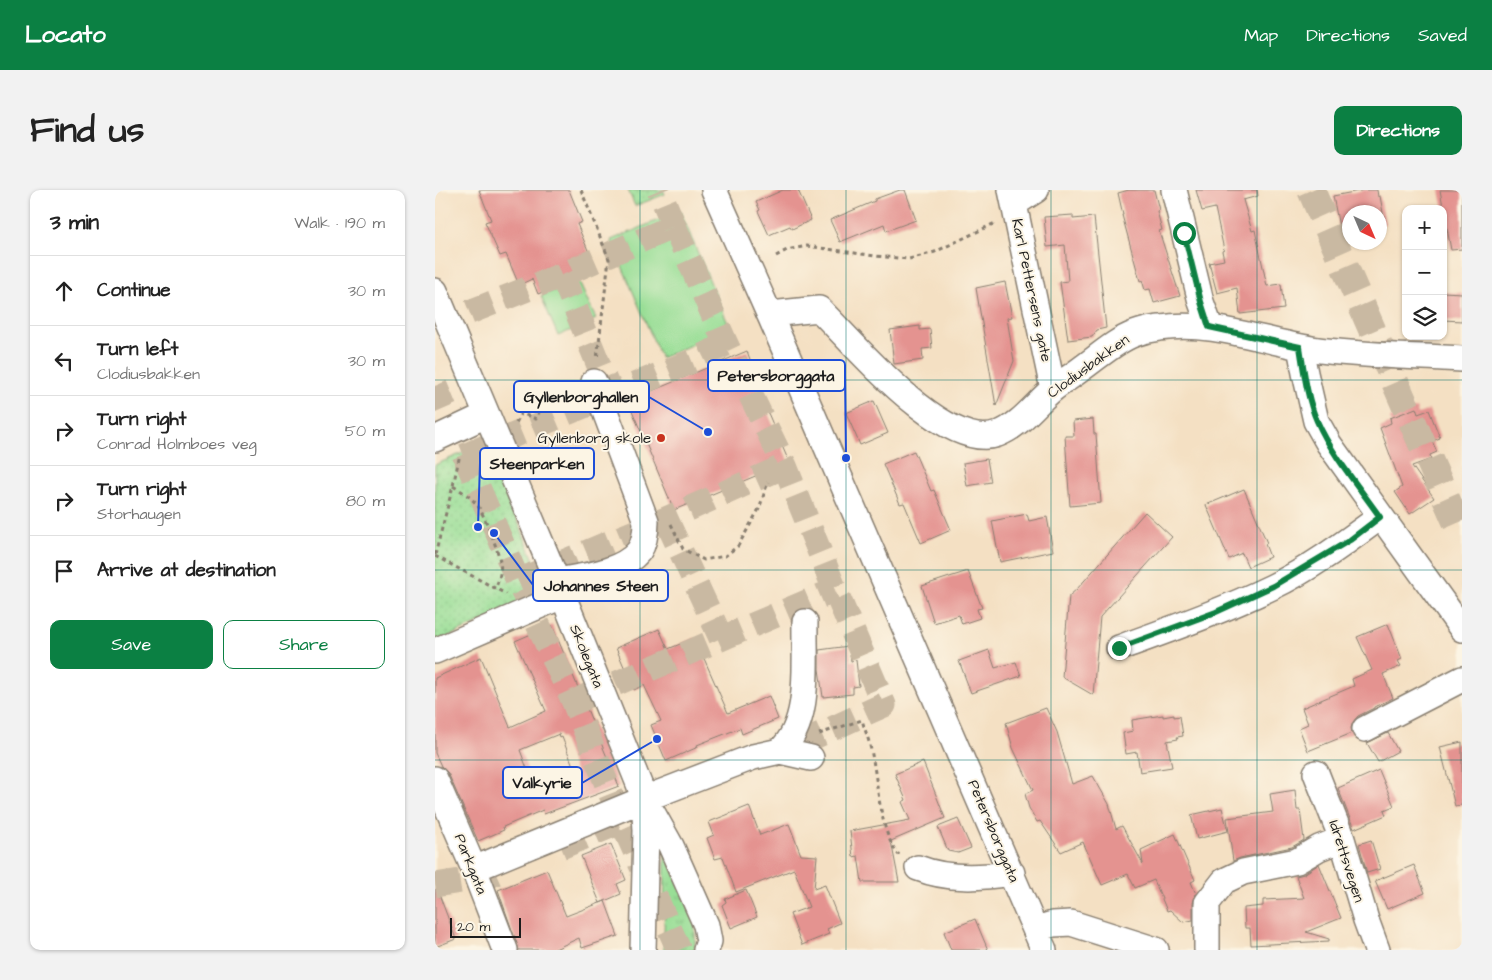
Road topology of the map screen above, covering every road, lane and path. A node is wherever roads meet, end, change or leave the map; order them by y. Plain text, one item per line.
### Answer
1 (581, 190) edge
2 (714, 190) edge
3 (1036, 190) edge
4 (1174, 190) edge
5 (1014, 202) edge
6 (776, 256) dead end
7 (435, 291) edge
8 (771, 318) junction
9 (1209, 327) junction
10 (1300, 347) junction
11 (1462, 359) edge
12 (594, 382) junction
13 (1053, 389) junction
14 (476, 420) junction
15 (512, 430) dead end
16 (435, 439) edge
17 (768, 482) dead end
18 (453, 486) junction
19 (667, 517) dead end
20 (1380, 517) junction
21 (435, 555) edge
22 (495, 589) junction
23 (559, 589) junction
24 (533, 609) junction
25 (805, 622) dead end
26 (1462, 629) edge
27 (1119, 648) dead end
28 (435, 651) edge
29 (1462, 679) edge
30 (839, 727) dead end
31 (1365, 729) dead end
32 (780, 751) junction
33 (811, 758) dead end
34 (1316, 773) dead end
35 (435, 779) edge
36 (644, 799) junction
37 (1342, 839) junction
38 (918, 868) joint
39 (474, 869) junction
40 (1012, 873) junction
41 (1040, 940) edge
42 (712, 947) edge
43 (505, 950) edge
44 (643, 950) edge
45 (1156, 950) edge
46 (1207, 950) edge
47 (1377, 950) edge

1 - 12 path
2 - 8 street, Petersborggata
3 - 5 street
4 - 9 street
5 - 6 path
5 - 13 street, Karl Pettersens gate
7 - 14 street, Skolegata
8 - 13 street, Clodiusbakken
8 - 40 street, Petersborggata
9 - 10 street, Clodiusbakken
9 - 13 street, Clodiusbakken
10 - 11 street, Clodiusbakken
10 - 20 street
12 - 15 path
12 - 23 street
14 - 16 street
14 - 18 path
14 - 23 street, Skolegata
17 - 19 path
18 - 21 path
18 - 22 path
20 - 26 street
20 - 27 street
21 - 22 path
22 - 24 path
23 - 24 street
23 - 36 street, Skolegata
24 - 28 street
25 - 32 street
29 - 31 street
30 - 38 path
32 - 33 street
32 - 36 street
34 - 37 street, Idrettsvegen
35 - 39 street, Parkgata
36 - 39 street
36 - 42 street
36 - 44 street, Skolegata
37 - 46 street
37 - 47 street, Idrettsvegen
38 - 40 street
39 - 43 street, Parkgata
40 - 41 street, Petersborggata
41 - 45 street

